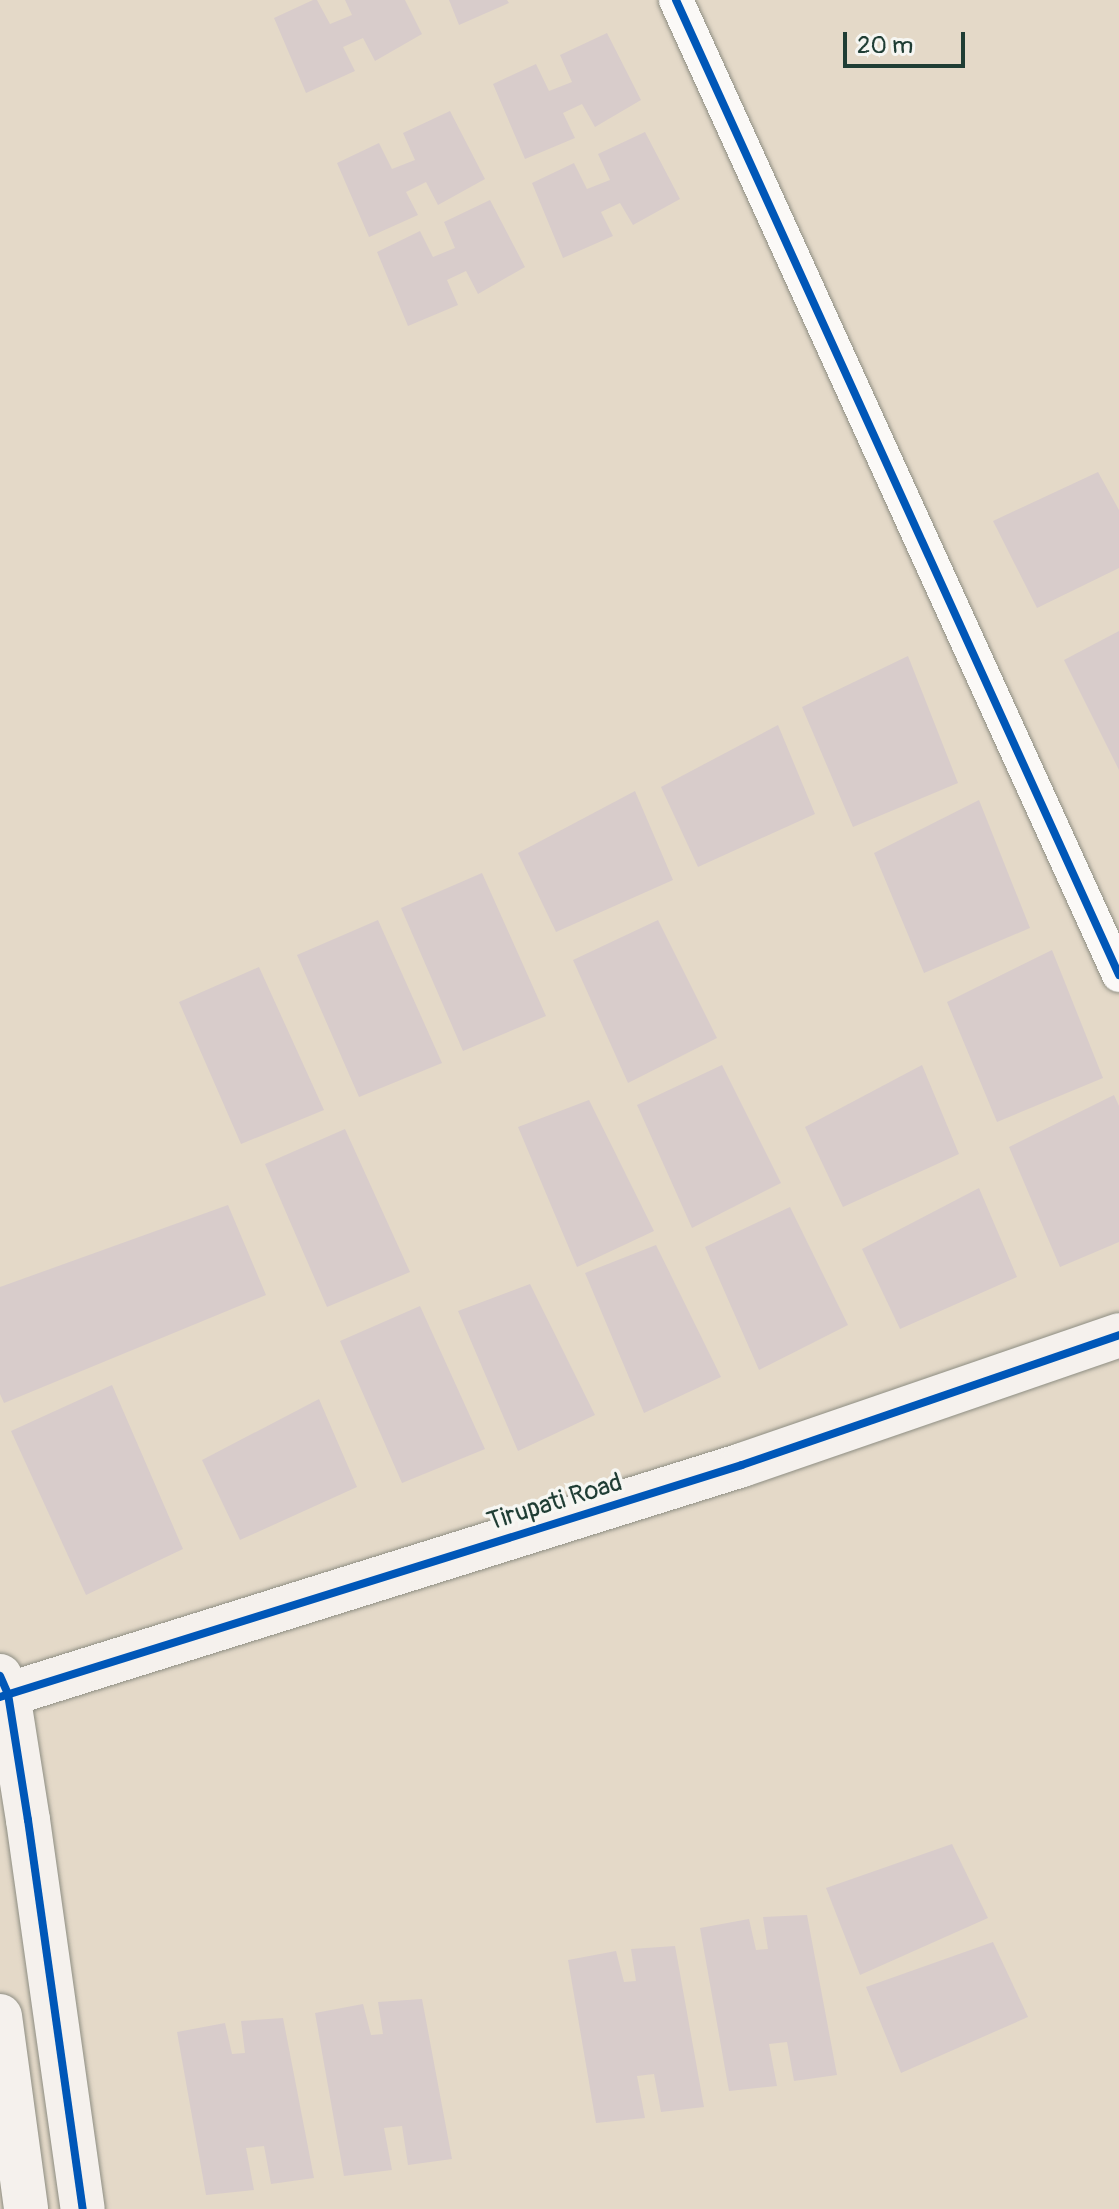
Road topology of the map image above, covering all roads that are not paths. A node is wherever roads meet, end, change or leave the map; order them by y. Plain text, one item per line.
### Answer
1 (676, 0) edge
2 (1119, 975) edge
3 (1119, 1335) edge
4 (3, 1689) edge
5 (0, 2016) edge
6 (26, 2209) edge
7 (83, 2209) edge

1 - 2 street
3 - 4 street, Tirupati Road
4 - 7 street
5 - 6 street

